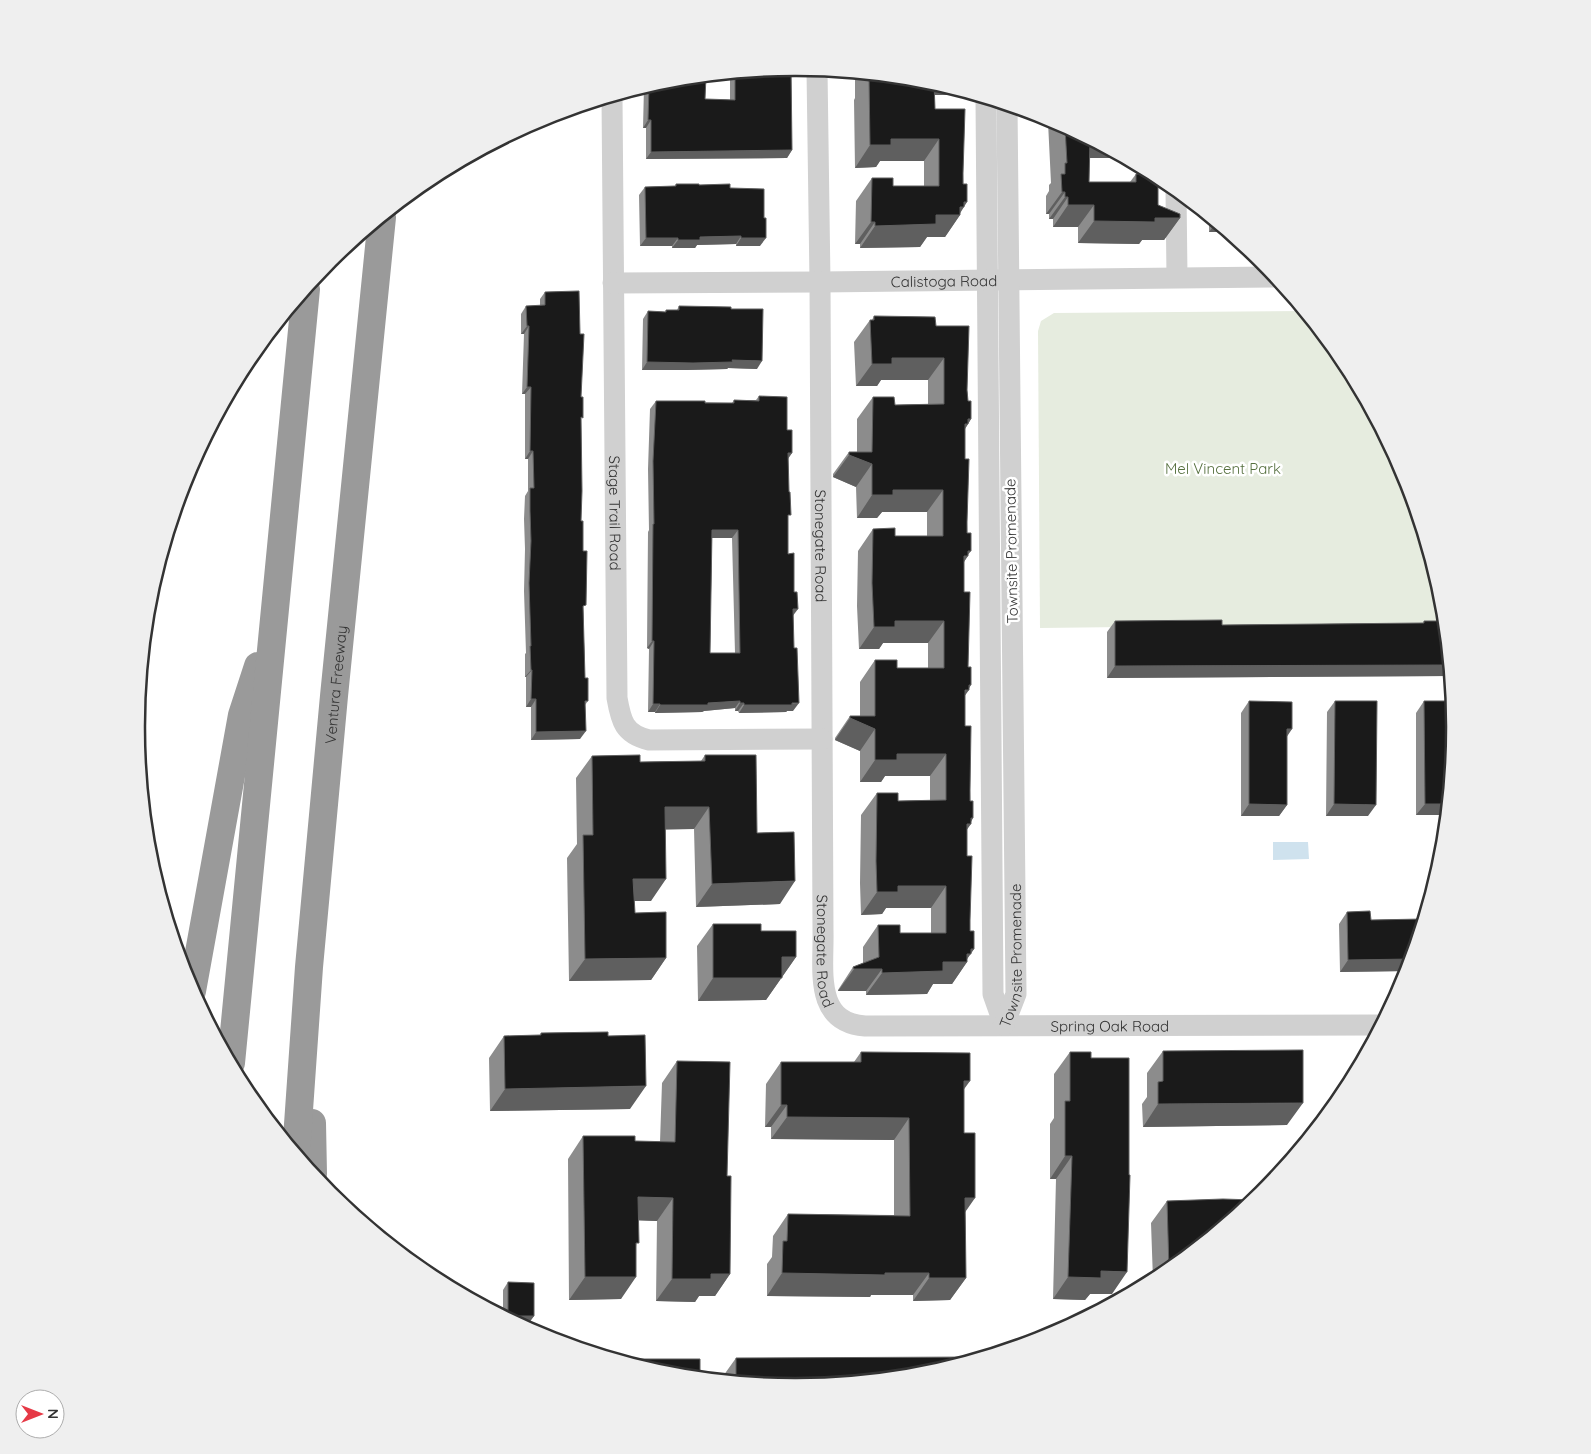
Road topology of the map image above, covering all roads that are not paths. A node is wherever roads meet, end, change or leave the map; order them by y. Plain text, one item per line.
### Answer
1 (817, 77) edge
2 (612, 103) edge
3 (986, 105) edge
4 (1007, 112) edge
5 (1176, 200) edge
6 (381, 226) edge
7 (1177, 277) junction
8 (1265, 277) edge
9 (998, 280) junction
10 (820, 282) junction
11 (613, 283) junction
12 (305, 299) edge
13 (275, 612) junction
14 (822, 739) junction
15 (309, 967) junction
16 (195, 977) edge
17 (840, 1018) joint
18 (1004, 1025) junction
19 (1374, 1025) edge
20 (232, 1052) edge
21 (297, 1145) edge
22 (313, 1163) edge

1 - 10 street, Stonegate Road
2 - 11 street, Stage Trail Road
3 - 9 street, Townsite Promenade
4 - 9 street, Townsite Promenade
5 - 7 street
6 - 15 highway, Ventura Freeway
7 - 8 street, Calistoga Road
7 - 9 street, Calistoga Road
9 - 10 street, Calistoga Road
9 - 18 street, Townsite Promenade
10 - 11 street, Calistoga Road
10 - 14 street, Stonegate Road
11 - 14 street, Stage Trail Road
12 - 13 highway
13 - 16 highway
13 - 20 highway
14 - 17 street, Stonegate Road
15 - 21 highway, Ventura Freeway
15 - 22 highway
17 - 18 street, Spring Oak Road
18 - 19 street, Spring Oak Road

